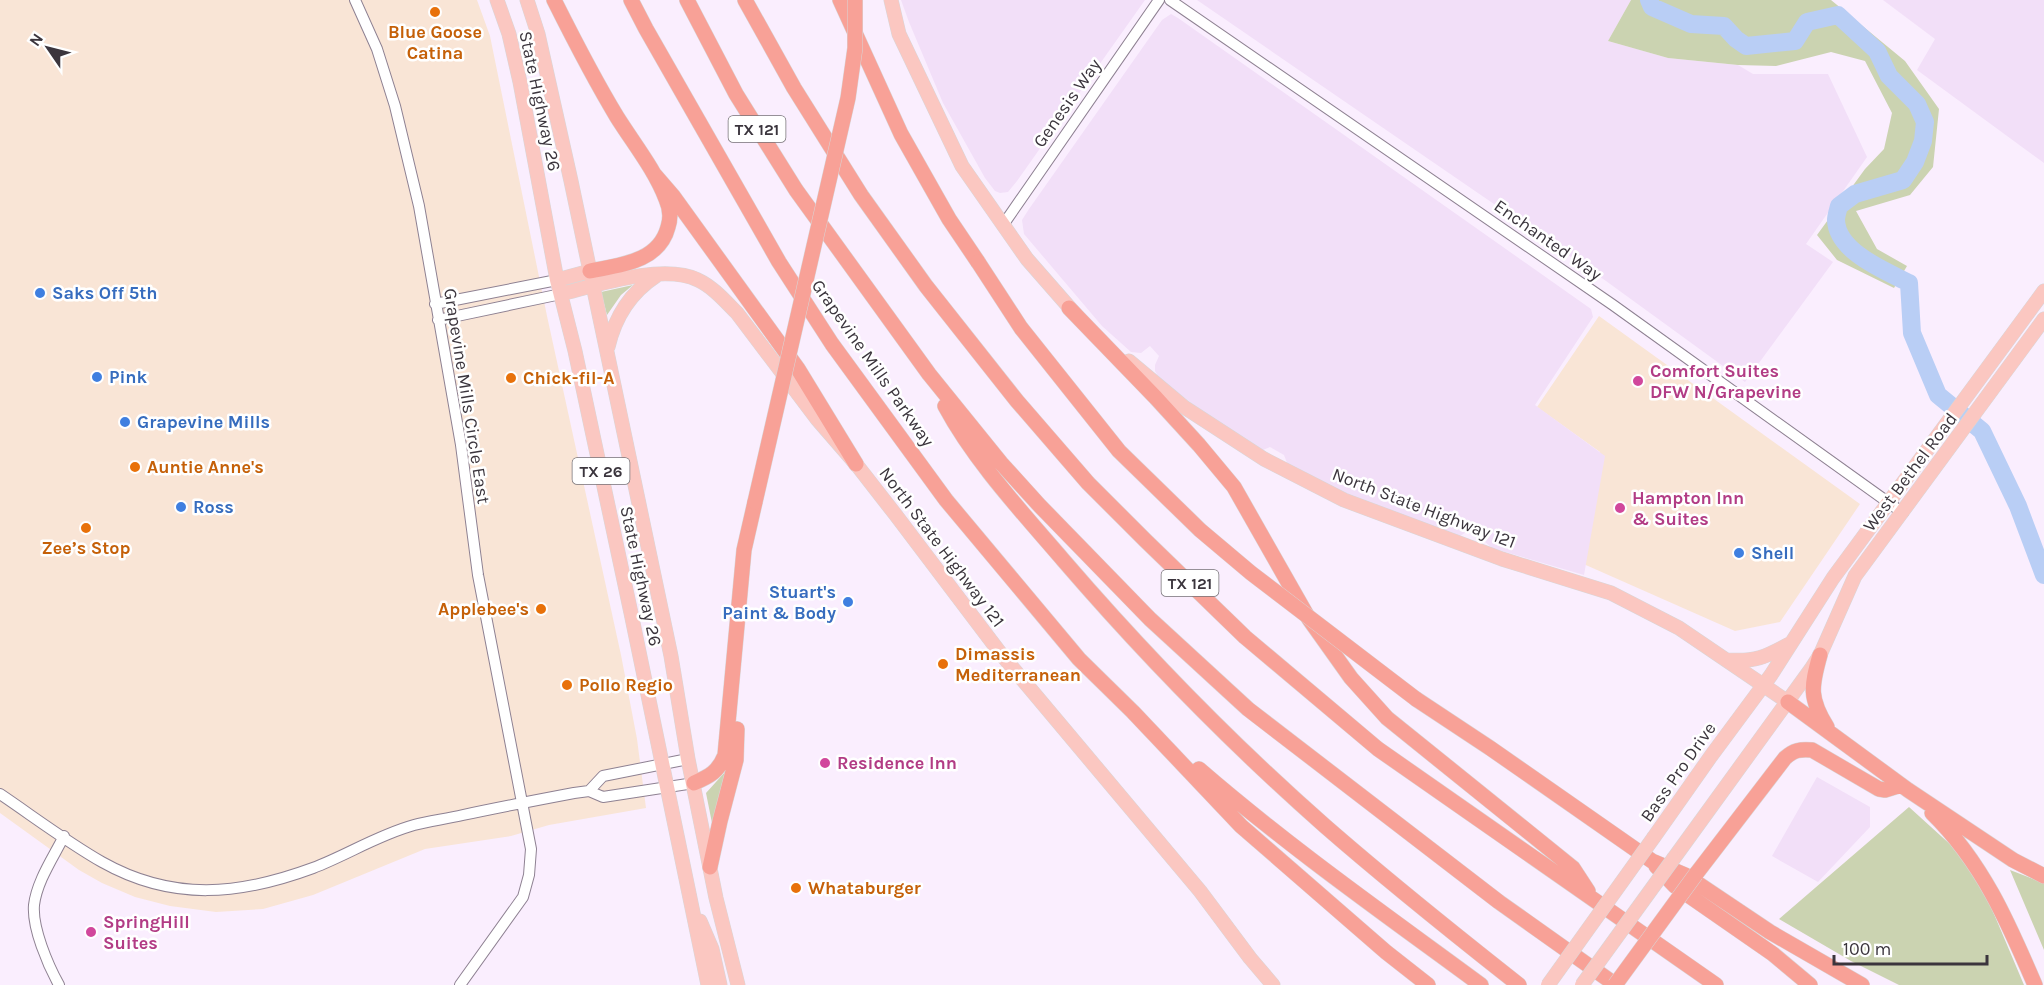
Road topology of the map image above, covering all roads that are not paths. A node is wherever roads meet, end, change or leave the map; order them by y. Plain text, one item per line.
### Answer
1 (355, 0) edge
2 (496, 0) edge
3 (527, 0) edge
4 (554, 0) edge
5 (631, 0) edge
6 (687, 0) edge
7 (745, 0) edge
8 (840, 0) edge
9 (855, 0) edge
10 (891, 0) edge
11 (1159, 0) edge
12 (1170, 0) edge
13 (654, 174) junction
14 (1004, 225) junction
15 (590, 271) junction
16 (660, 273) junction
17 (557, 280) junction
18 (594, 286) junction
19 (2044, 291) edge
20 (561, 294) junction
21 (435, 304) junction
22 (1069, 308) junction
23 (2044, 319) edge
24 (438, 320) junction
25 (607, 352) junction
26 (929, 374) junction
27 (856, 464) junction
28 (1888, 502) junction
29 (1903, 513) junction
30 (1833, 578) joint
31 (1792, 642) junction
32 (1820, 655) junction
33 (735, 659) junction
34 (1726, 660) junction
35 (1763, 686) junction
36 (1788, 702) junction
37 (1133, 712) junction
38 (1832, 734) junction
39 (688, 759) junction
40 (662, 764) junction
41 (694, 783) junction
42 (666, 787) junction
43 (1904, 788) junction
44 (589, 791) junction
45 (0, 794) edge
46 (524, 803) junction
47 (64, 837) junction
48 (1652, 861) junction
49 (710, 867) junction
50 (2044, 876) edge
51 (1591, 896) junction
52 (691, 906) junction
53 (59, 985) edge
54 (460, 985) edge
55 (708, 985) edge
56 (720, 985) edge
57 (738, 985) edge
58 (1273, 985) edge
59 (1428, 985) edge
60 (1481, 985) edge
61 (1519, 985) edge
62 (1548, 985) edge
63 (1582, 985) edge
64 (1615, 985) edge
65 (1716, 985) edge
66 (1810, 985) edge
67 (1862, 985) edge
68 (2035, 985) edge

1 - 21 street, Grapevine Mills Circle East
2 - 17 main road, State Highway 26 / TX 26
3 - 15 main road, State Highway 26 / TX 26
4 - 13 highway
5 - 37 highway, Grapevine Mills Parkway
6 - 26 highway, TX 121
7 - 51 highway, TX 121
8 - 48 highway, bridge
9 - 33 highway, bridge
10 - 14 main road, North State Highway 121
11 - 14 street, Genesis Way
12 - 28 street, Enchanted Way
13 - 15 highway
13 - 27 highway
14 - 22 main road, North State Highway 121
15 - 17 main road
15 - 18 main road, State Highway 26 / TX 26
16 - 18 main road, North State Highway 121
16 - 25 main road
16 - 27 main road, North State Highway 121
17 - 20 main road, State Highway 26 / TX 26
17 - 21 street
18 - 20 main road, North State Highway 121
18 - 25 main road, State Highway 26 / TX 26
19 - 28 main road, West Bethel Road
20 - 24 street
20 - 40 main road, State Highway 26 / TX 26
21 - 24 street, Grapevine Mills Circle East
22 - 34 main road, North State Highway 121
22 - 51 highway
23 - 29 main road, West Bethel Road
24 - 46 street, Grapevine Mills Circle East
25 - 39 main road, State Highway 26 / TX 26
26 - 61 highway
26 - 64 highway, TX 121
27 - 58 main road, North State Highway 121
28 - 29 street, Enchanted Way
28 - 30 main road, West Bethel Road
29 - 32 main road, West Bethel Road
30 - 31 main road, Bass Pro Drive
31 - 34 main road
31 - 35 main road, Bass Pro Drive
32 - 36 main road
32 - 38 highway
33 - 41 highway
33 - 49 highway
34 - 35 main road, North State Highway 121
35 - 36 main road, North State Highway 121
35 - 62 main road, Bass Pro Drive, bridge
36 - 38 highway
36 - 63 main road, bridge
37 - 59 highway
37 - 60 highway
38 - 43 highway
39 - 40 street
39 - 41 main road, State Highway 26 / TX 26
40 - 42 main road, State Highway 26 / TX 26
40 - 44 street
41 - 42 street
41 - 49 main road, State Highway 26 / TX 26
42 - 44 street
42 - 52 main road, State Highway 26 / TX 26
43 - 50 highway
43 - 64 highway, bridge
43 - 68 highway
44 - 46 street
45 - 47 street
46 - 47 street
46 - 54 street, Grapevine Mills Circle East
47 - 53 street
48 - 66 highway
48 - 67 highway
49 - 57 main road, State Highway 26 / TX 26
51 - 65 highway, TX 121
52 - 55 main road, State Highway 26 / TX 26
52 - 56 main road

